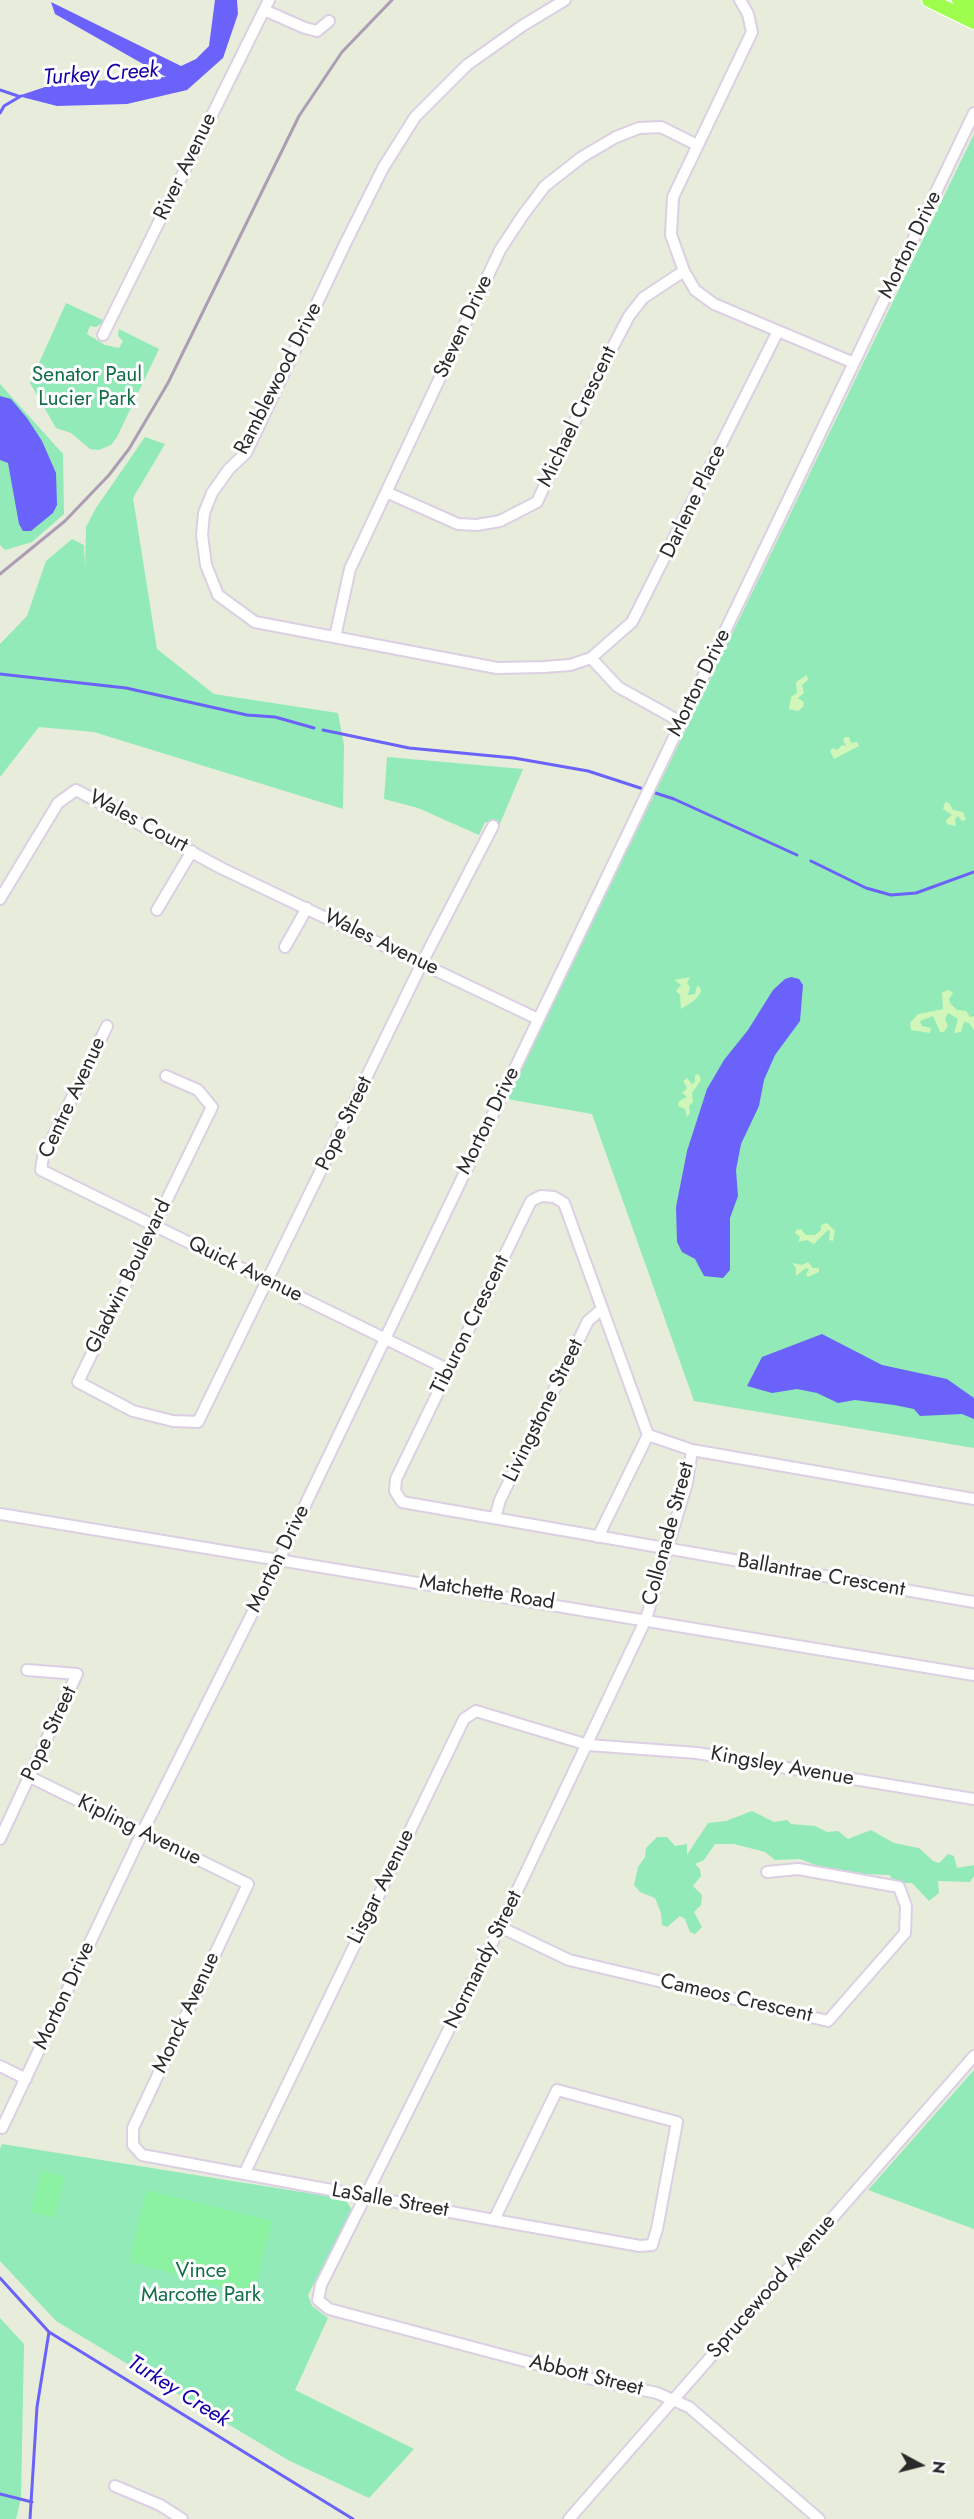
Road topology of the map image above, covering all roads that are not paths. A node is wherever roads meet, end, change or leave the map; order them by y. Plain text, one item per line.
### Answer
1 (565, 0) edge
2 (740, 0) edge
3 (929, 0) edge
4 (959, 0) edge
5 (267, 5) edge
6 (974, 7) edge
7 (329, 21) dead end
8 (974, 22) edge
9 (974, 113) edge
10 (697, 145) junction
11 (684, 271) junction
12 (778, 331) junction
13 (103, 335) dead end
14 (854, 363) junction
15 (386, 492) junction
16 (335, 637) junction
17 (591, 658) junction
18 (681, 722) junction
19 (492, 826) dead end
20 (192, 851) junction
21 (223, 869) joint
22 (0, 899) edge
23 (307, 908) junction
24 (157, 910) dead end
25 (285, 947) dead end
26 (422, 964) junction
27 (538, 1019) junction
28 (107, 1026) dead end
29 (165, 1076) dead end
30 (41, 1170) joint
31 (154, 1226) junction
32 (269, 1281) junction
33 (602, 1309) junction
34 (386, 1337) junction
35 (449, 1370) junction
36 (198, 1422) joint
37 (648, 1435) junction
38 (692, 1450) junction
39 (974, 1499) edge
40 (0, 1514) edge
41 (495, 1518) junction
42 (598, 1537) junction
43 (668, 1550) junction
44 (279, 1559) junction
45 (974, 1602) edge
46 (646, 1619) junction
47 (27, 1670) dead end
48 (974, 1675) edge
49 (588, 1745) junction
50 (30, 1778) junction
51 (974, 1799) edge
52 (142, 1833) junction
53 (0, 1839) edge
54 (767, 1872) dead end
55 (249, 1884) joint
56 (500, 1927) junction
57 (974, 2056) edge
58 (0, 2066) edge
59 (26, 2079) junction
60 (2, 2128) dead end
61 (133, 2145) joint
62 (244, 2174) junction
63 (367, 2197) junction
64 (494, 2220) junction
65 (318, 2300) joint
66 (673, 2400) junction
67 (115, 2486) dead end
68 (182, 2519) edge
69 (569, 2519) edge
70 (819, 2519) edge

1 - 16 street, Ramblewood Drive
2 - 10 street
3 - 8 main road
4 - 6 main road
5 - 7 street
5 - 13 street, River Avenue
9 - 14 street, Morton Drive
10 - 11 street
10 - 15 street, Steven Drive
11 - 12 street
11 - 15 street, Michael Crescent
12 - 14 street
12 - 17 street, Darlene Place
14 - 18 street, Morton Drive
15 - 16 street, Steven Drive
16 - 17 street, Ramblewood Drive
17 - 18 street
18 - 27 street, Morton Drive
19 - 26 street, Pope Street
20 - 21 street, Wales Court
20 - 22 street, Wales Court
20 - 24 street
21 - 23 street, Wales Avenue
23 - 25 street
23 - 26 street, Wales Avenue
26 - 27 street, Wales Avenue
26 - 32 street, Pope Street
27 - 34 street, Morton Drive
28 - 30 street, Centre Avenue
29 - 31 street, Gladwin Boulevard
30 - 31 street, Quick Avenue
31 - 32 street, Quick Avenue
31 - 36 street, Gladwin Boulevard
32 - 34 street, Quick Avenue
32 - 36 street, Pope Street
33 - 35 street, Tiburon Crescent
33 - 37 street, Tiburon Crescent
33 - 41 street, Livingstone Street
34 - 35 street, Quick Avenue
34 - 44 street, Morton Drive
35 - 41 street, Tiburon Crescent
37 - 38 street
37 - 42 street
38 - 39 street
38 - 43 street, Collonade Street
40 - 44 street, Matchette Road
41 - 42 street, Tiburon Crescent
42 - 43 street, Tiburon Crescent
43 - 45 street, Ballantrae Crescent
43 - 46 street, Collonade Street
44 - 46 street, Matchette Road
44 - 52 street, Morton Drive
46 - 48 street, Matchette Road
46 - 49 street, Normandy Street
47 - 50 street, Pope Street
49 - 51 street, Kingsley Avenue
49 - 56 street, Normandy Street
49 - 62 street, Lisgar Avenue
50 - 52 street, Kipling Avenue
50 - 53 street, Pope Street
52 - 55 street, Kipling Avenue
52 - 59 street, Morton Drive
54 - 56 street, Cameos Crescent
55 - 61 street, Monck Avenue
56 - 63 street, Normandy Street
57 - 66 street, Sprucewood Avenue
58 - 59 street
59 - 60 street, Morton Drive
61 - 62 street, LaSalle Street
62 - 63 street, LaSalle Street
63 - 64 street, LaSalle Street
63 - 65 street, Normandy Street
64 - 64 street, LaSalle Street
65 - 66 street, Abbott Street
66 - 69 street, Sprucewood Avenue
66 - 70 street, Abbott Street
67 - 68 street

